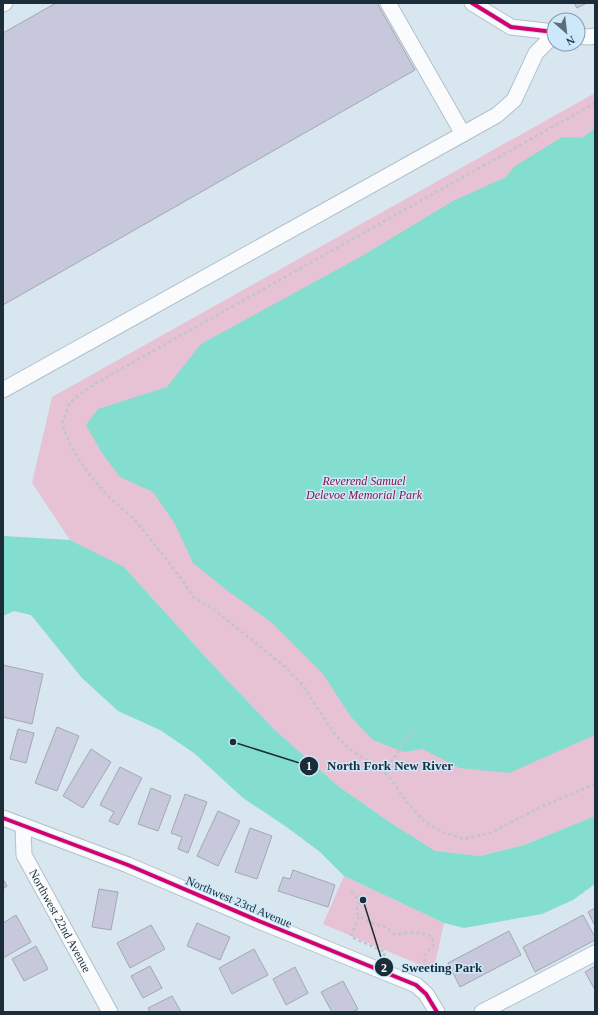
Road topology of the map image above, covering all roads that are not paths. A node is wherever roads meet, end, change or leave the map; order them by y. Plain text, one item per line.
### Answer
1 (388, 3) edge
2 (472, 3) edge
3 (546, 33) edge
4 (546, 42) edge
5 (463, 134) junction
6 (3, 390) edge
7 (3, 818) edge
8 (22, 826) junction
9 (595, 953) edge
10 (110, 1012) edge
11 (436, 1012) edge
12 (482, 1012) edge

1 - 5 street
2 - 3 street
4 - 5 street
5 - 6 street
7 - 8 street, Northwest 23rd Avenue
8 - 10 street, Northwest 22nd Avenue
8 - 11 street, Northwest 23rd Avenue
9 - 12 street

